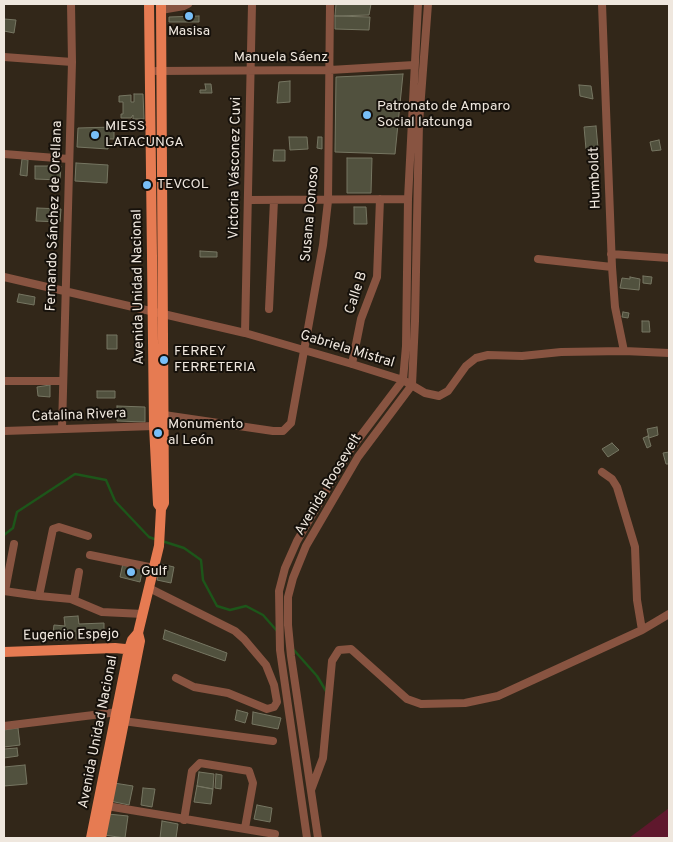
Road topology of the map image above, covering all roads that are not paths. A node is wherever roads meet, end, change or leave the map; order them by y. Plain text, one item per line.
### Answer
1 (70, 4) edge
2 (149, 4) edge
3 (188, 4) edge
4 (252, 4) edge
5 (330, 4) edge
6 (418, 4) edge
7 (428, 4) edge
8 (602, 4) edge
9 (161, 7) edge
10 (4, 57) edge
11 (72, 62) junction
12 (414, 66) junction
13 (249, 70) junction
14 (330, 70) junction
15 (149, 71) junction
16 (162, 71) junction
17 (4, 154) edge
18 (69, 158) junction
19 (408, 198) junction
20 (380, 199) junction
21 (249, 200) junction
22 (274, 200) junction
23 (328, 201) junction
24 (611, 254) junction
25 (669, 258) edge
26 (538, 259) dead end
27 (612, 267) junction
28 (4, 277) edge
29 (66, 291) junction
30 (269, 309) dead end
31 (158, 312) junction
32 (245, 333) junction
33 (306, 350) junction
34 (624, 351) junction
35 (669, 353) edge
36 (352, 364) junction
37 (403, 380) junction
38 (4, 381) edge
39 (63, 381) junction
40 (412, 385) junction
41 (164, 414) junction
42 (154, 426) junction
43 (62, 428) junction
44 (4, 431) edge
45 (602, 472) dead end
46 (161, 509) junction
47 (88, 536) dead end
48 (14, 544) dead end
49 (90, 555) dead end
50 (155, 564) junction
51 (79, 572) dead end
52 (149, 588) junction
53 (4, 591) edge
54 (39, 596) junction
55 (74, 600) junction
56 (143, 614) junction
57 (669, 614) edge
58 (642, 630) junction
59 (134, 650) junction
60 (4, 652) edge
61 (176, 678) dead end
62 (121, 717) junction
63 (4, 726) edge
64 (273, 741) dead end
65 (308, 776) junction
66 (298, 777) junction
67 (310, 791) junction
68 (107, 806) junction
69 (184, 820) junction
70 (245, 828) junction
71 (275, 834) dead end
72 (91, 838) edge
73 (101, 838) edge
74 (307, 838) edge
75 (318, 838) edge

1 - 11 street, Fernando Sánchez de Orellana
2 - 15 main road, Avenida Unidad Nacional
3 - 9 street
4 - 13 street, Victoria Vásconez Cuvi
5 - 14 street, Susana Donoso
6 - 12 street
7 - 40 street
8 - 24 street, Humboldt
9 - 16 main road, Avenida Unidad Nacional
10 - 11 street
11 - 18 street, Fernando Sánchez de Orellana
12 - 14 street, Manuela Sáenz
12 - 19 street
13 - 14 street, Manuela Sáenz
13 - 16 street, Manuela Sáenz
13 - 21 street, Victoria Vásconez Cuvi
14 - 23 street, Susana Donoso
15 - 16 street, Manuela Sáenz
15 - 31 main road, Avenida Unidad Nacional
16 - 31 main road, Avenida Unidad Nacional
17 - 18 street
18 - 29 street, Fernando Sánchez de Orellana
19 - 20 street
19 - 37 street
20 - 23 street
20 - 36 street, Calle B
21 - 22 street
21 - 32 street, Victoria Vásconez Cuvi
22 - 23 street
22 - 30 street
23 - 33 street, Susana Donoso
24 - 25 street
24 - 27 street, Humboldt
26 - 27 street
27 - 34 street, Humboldt
28 - 29 street, Gabriela Mistral
29 - 31 street, Gabriela Mistral
29 - 39 street, Fernando Sánchez de Orellana
31 - 32 street, Gabriela Mistral
31 - 41 main road, Avenida Unidad Nacional
31 - 42 main road, Avenida Unidad Nacional
32 - 33 street, Gabriela Mistral
33 - 36 street, Gabriela Mistral
33 - 41 street, Susana Donoso
34 - 35 street, Gabriela Mistral
34 - 40 street, Gabriela Mistral
36 - 37 street, Gabriela Mistral
37 - 40 street, Gabriela Mistral
37 - 66 street, Avenida Roosevelt
38 - 39 street
39 - 43 street, Fernando Sánchez de Orellana
40 - 65 street, Avenida Roosevelt
41 - 46 main road, Avenida Unidad Nacional
42 - 43 street, Catalina Rivera
42 - 46 main road, Avenida Unidad Nacional
43 - 44 street, Catalina Rivera
45 - 58 street
46 - 50 main road, Avenida Unidad Nacional
47 - 54 street
48 - 53 street
49 - 50 street
50 - 52 main road, Avenida Unidad Nacional
51 - 55 street
52 - 56 main road, Avenida Unidad Nacional
52 - 61 street
53 - 54 street
54 - 55 street
55 - 56 street
56 - 59 main road, Avenida Unidad Nacional
57 - 58 street
58 - 67 street
59 - 60 main road, Eugenio Espejo
59 - 62 main road, Avenida Unidad Nacional
62 - 63 street
62 - 64 street
62 - 68 main road, Avenida Unidad Nacional
62 - 72 main road, Avenida Unidad Nacional
65 - 66 street
65 - 67 street, Avenida Roosevelt
66 - 74 street, Avenida Roosevelt
67 - 75 street, Avenida Roosevelt
68 - 69 street
68 - 73 main road, Avenida Unidad Nacional
69 - 70 street
69 - 70 street
70 - 71 street

